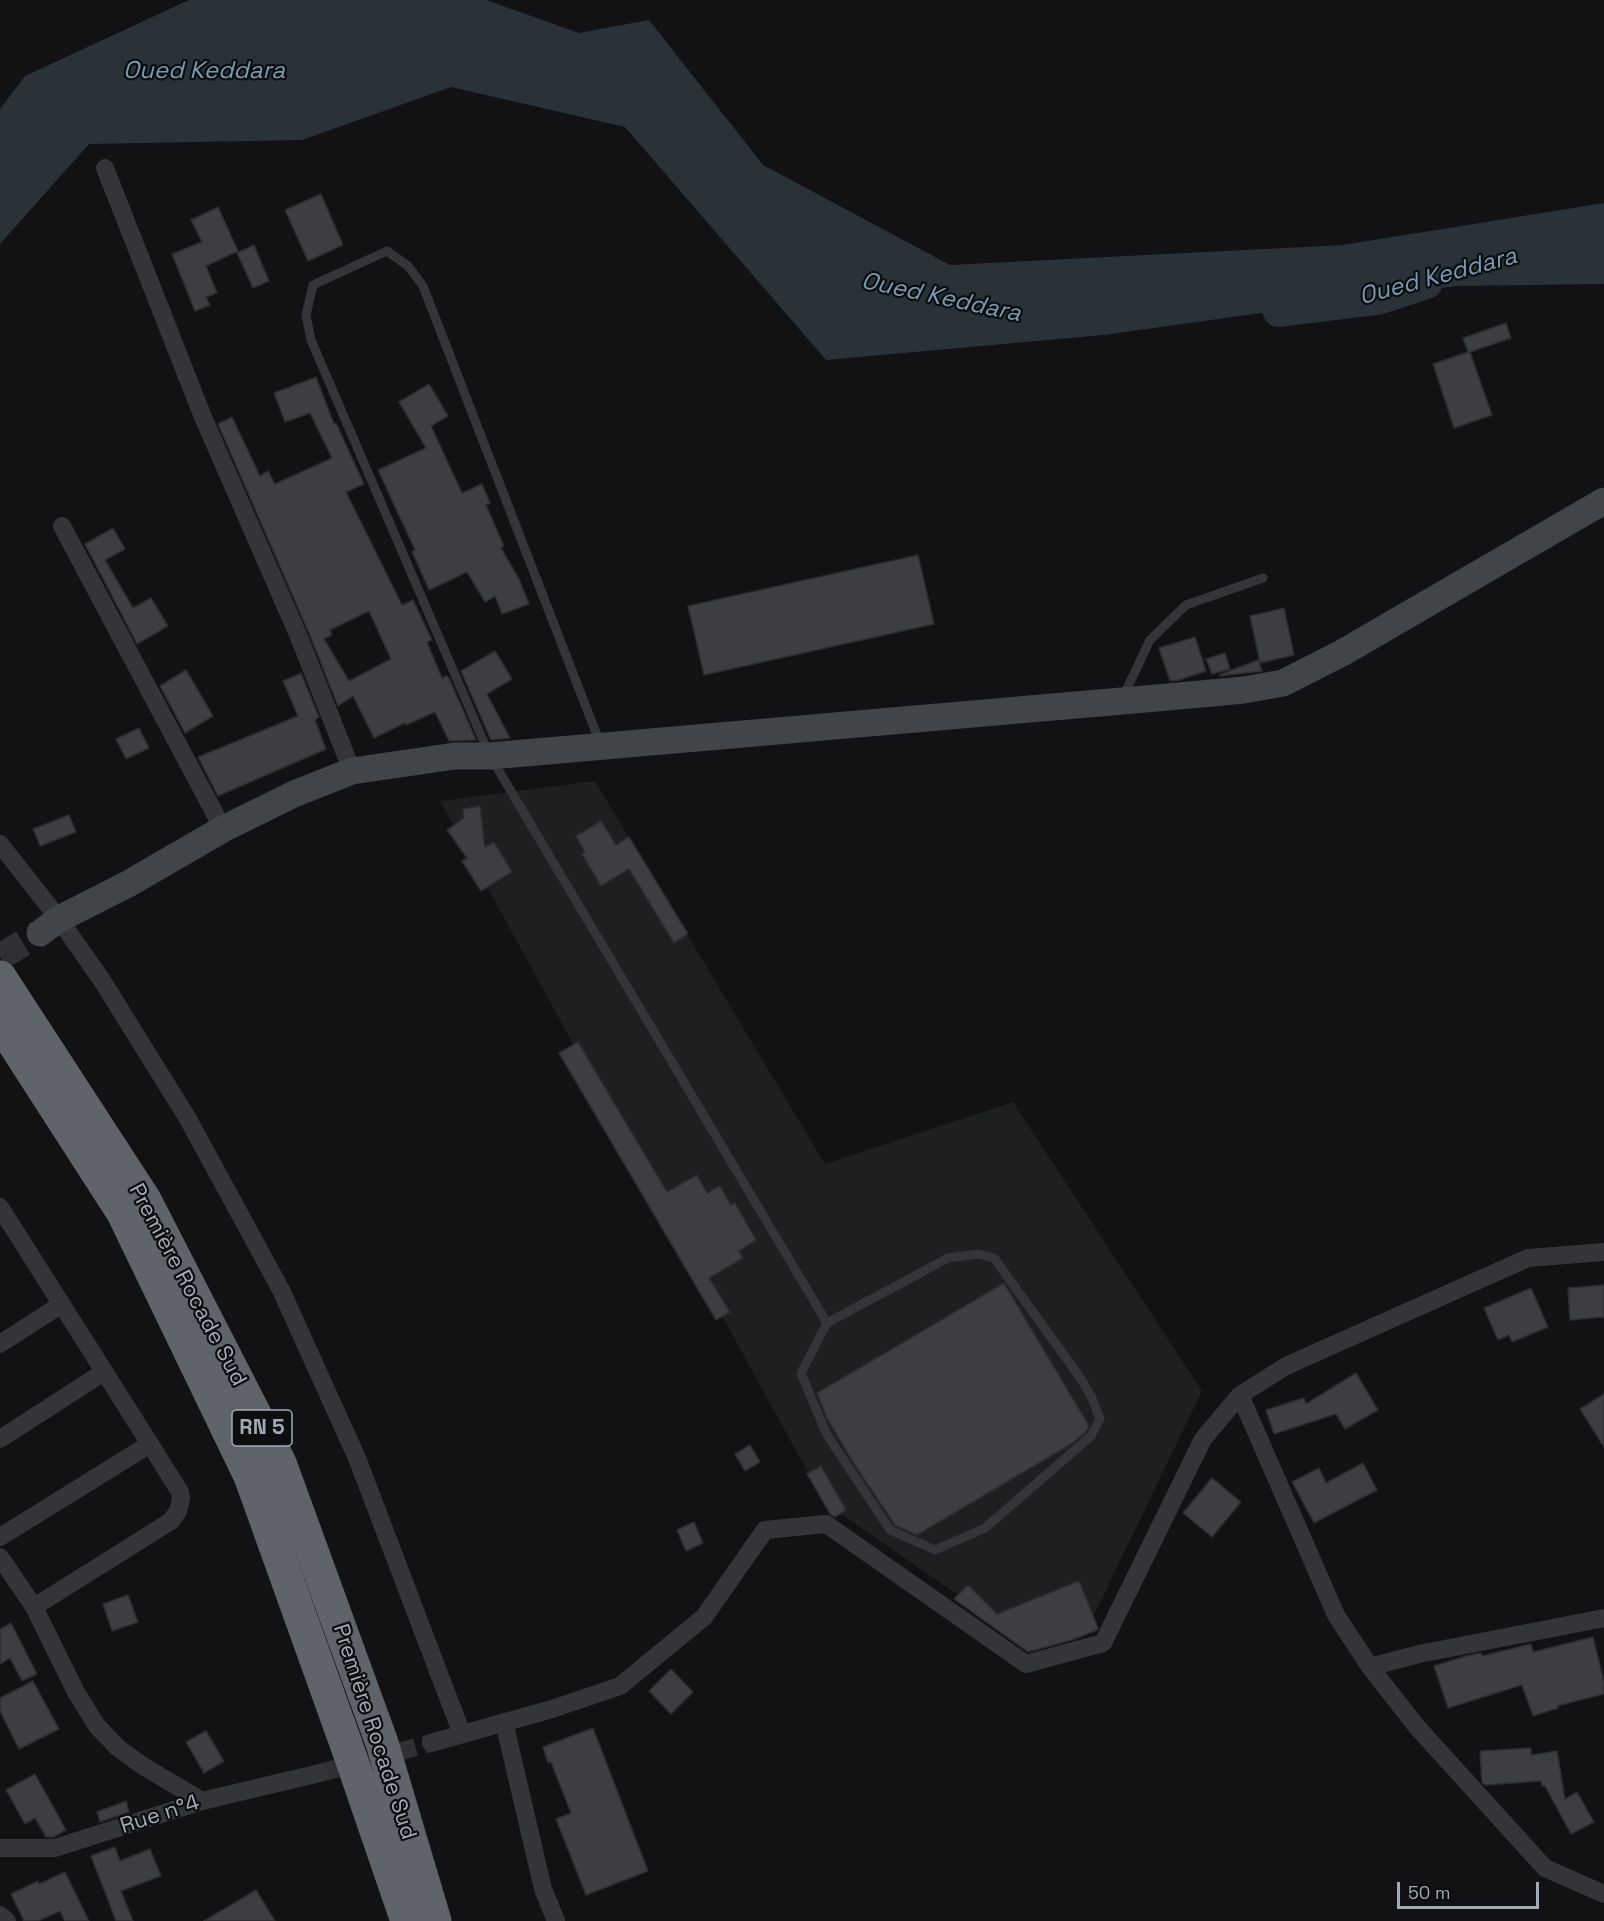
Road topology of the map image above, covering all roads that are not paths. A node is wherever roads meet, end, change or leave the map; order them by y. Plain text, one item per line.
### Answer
1 (105, 168) dead end
2 (1604, 501) edge
3 (62, 526) dead end
4 (1263, 578) dead end
5 (1121, 701) junction
6 (601, 746) junction
7 (490, 756) junction
8 (352, 771) junction
9 (223, 829) junction
10 (0, 844) edge
11 (50, 926) junction
12 (0, 977) edge
13 (0, 1022) edge
14 (0, 1207) edge
15 (1604, 1252) edge
16 (62, 1304) junction
17 (827, 1323) junction
18 (1, 1341) edge
19 (104, 1371) junction
20 (1240, 1395) junction
21 (0, 1439) edge
22 (150, 1444) junction
23 (0, 1537) edge
24 (0, 1557) edge
25 (34, 1607) junction
26 (1604, 1618) edge
27 (1370, 1667) junction
28 (504, 1722) junction
29 (462, 1734) junction
30 (431, 1743) tunnel mouth
31 (320, 1773) tunnel mouth
32 (202, 1801) junction
33 (0, 1848) edge
34 (1604, 1894) edge
35 (0, 1915) edge
36 (7, 1921) edge
37 (407, 1921) edge
38 (435, 1921) edge
39 (556, 1921) edge

1 - 8 street
2 - 5 main road
3 - 9 street
4 - 5 lane
5 - 6 main road
6 - 7 main road
6 - 7 lane
7 - 8 main road
7 - 17 lane
8 - 9 main road
9 - 11 main road
10 - 11 street
11 - 29 street
12 - 38 highway, Première Rocade Sud / RN 5
13 - 37 highway, Première Rocade Sud / RN 5
14 - 16 street
15 - 20 street
16 - 18 street
16 - 19 street
17 - 17 lane
19 - 21 street
19 - 22 street
20 - 27 street
20 - 28 street
22 - 23 street
22 - 25 street
24 - 25 street
25 - 32 street
26 - 27 street
27 - 34 street
28 - 29 street
28 - 39 street
29 - 30 street
31 - 32 street, Rue n°4
32 - 33 street, Rue n°4
35 - 36 street

